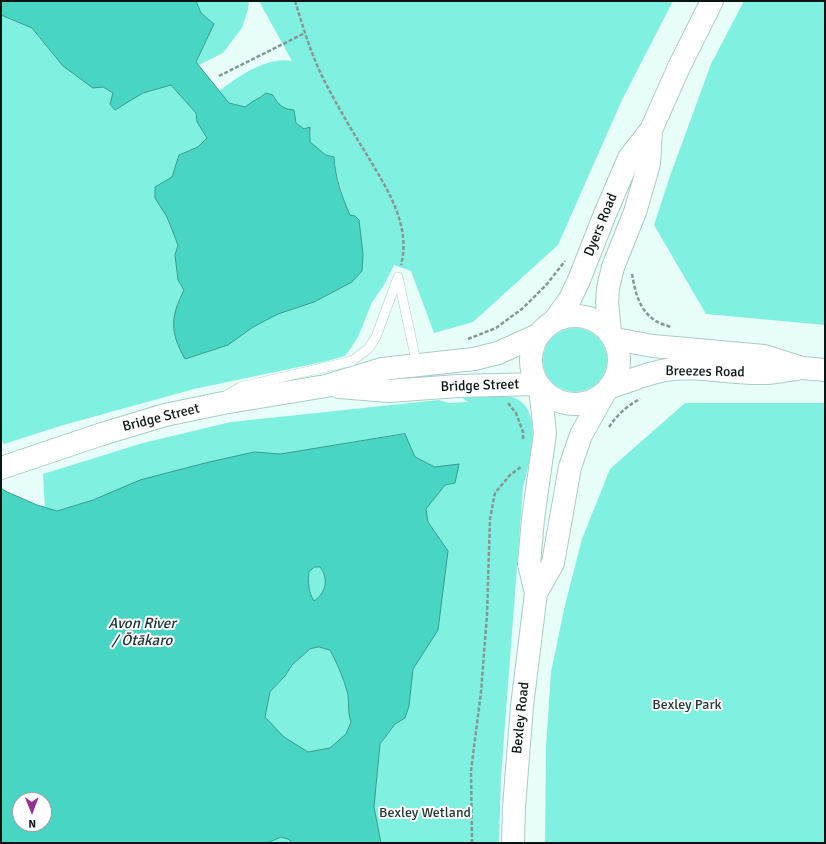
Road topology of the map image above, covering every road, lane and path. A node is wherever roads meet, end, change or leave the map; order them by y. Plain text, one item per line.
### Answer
1 (295, 1) edge
2 (712, 1) edge
3 (305, 33) junction
4 (219, 76) dead end
5 (651, 130) junction
6 (557, 271) dead end
7 (398, 277) junction
8 (634, 289) dead end
9 (554, 321) junction
10 (656, 321) dead end
11 (496, 328) dead end
12 (538, 335) junction
13 (612, 336) junction
14 (417, 365) junction
15 (802, 368) junction
16 (825, 370) edge
17 (539, 385) junction
18 (326, 386) junction
19 (607, 391) junction
20 (643, 397) dead end
21 (211, 406) junction
22 (510, 406) dead end
23 (608, 430) dead end
24 (524, 443) dead end
25 (525, 465) dead end
26 (1, 468) edge
27 (536, 593) junction
28 (472, 843) edge
29 (513, 843) edge

1 - 3 path
2 - 5 main road, Dyers Road
3 - 4 path
3 - 7 path
5 - 9 main road, Dyers Road
5 - 13 main road, Dyers Road
6 - 11 path
7 - 14 lane
7 - 21 lane
8 - 10 path
9 - 12 main road
9 - 13 main road
12 - 14 main road, Bridge Street
12 - 17 main road
13 - 15 main road, Breezes Road
13 - 19 main road
14 - 18 main road, Bridge Street
15 - 16 main road, Breezes Road
15 - 19 main road, Breezes Road
17 - 18 main road, Bridge Street
17 - 19 main road
17 - 27 main road, Bexley Road
18 - 21 main road, Bridge Street
19 - 27 main road, Bexley Road
20 - 23 path
21 - 26 main road, Bridge Street
22 - 24 path
25 - 28 path
27 - 29 main road, Bexley Road

